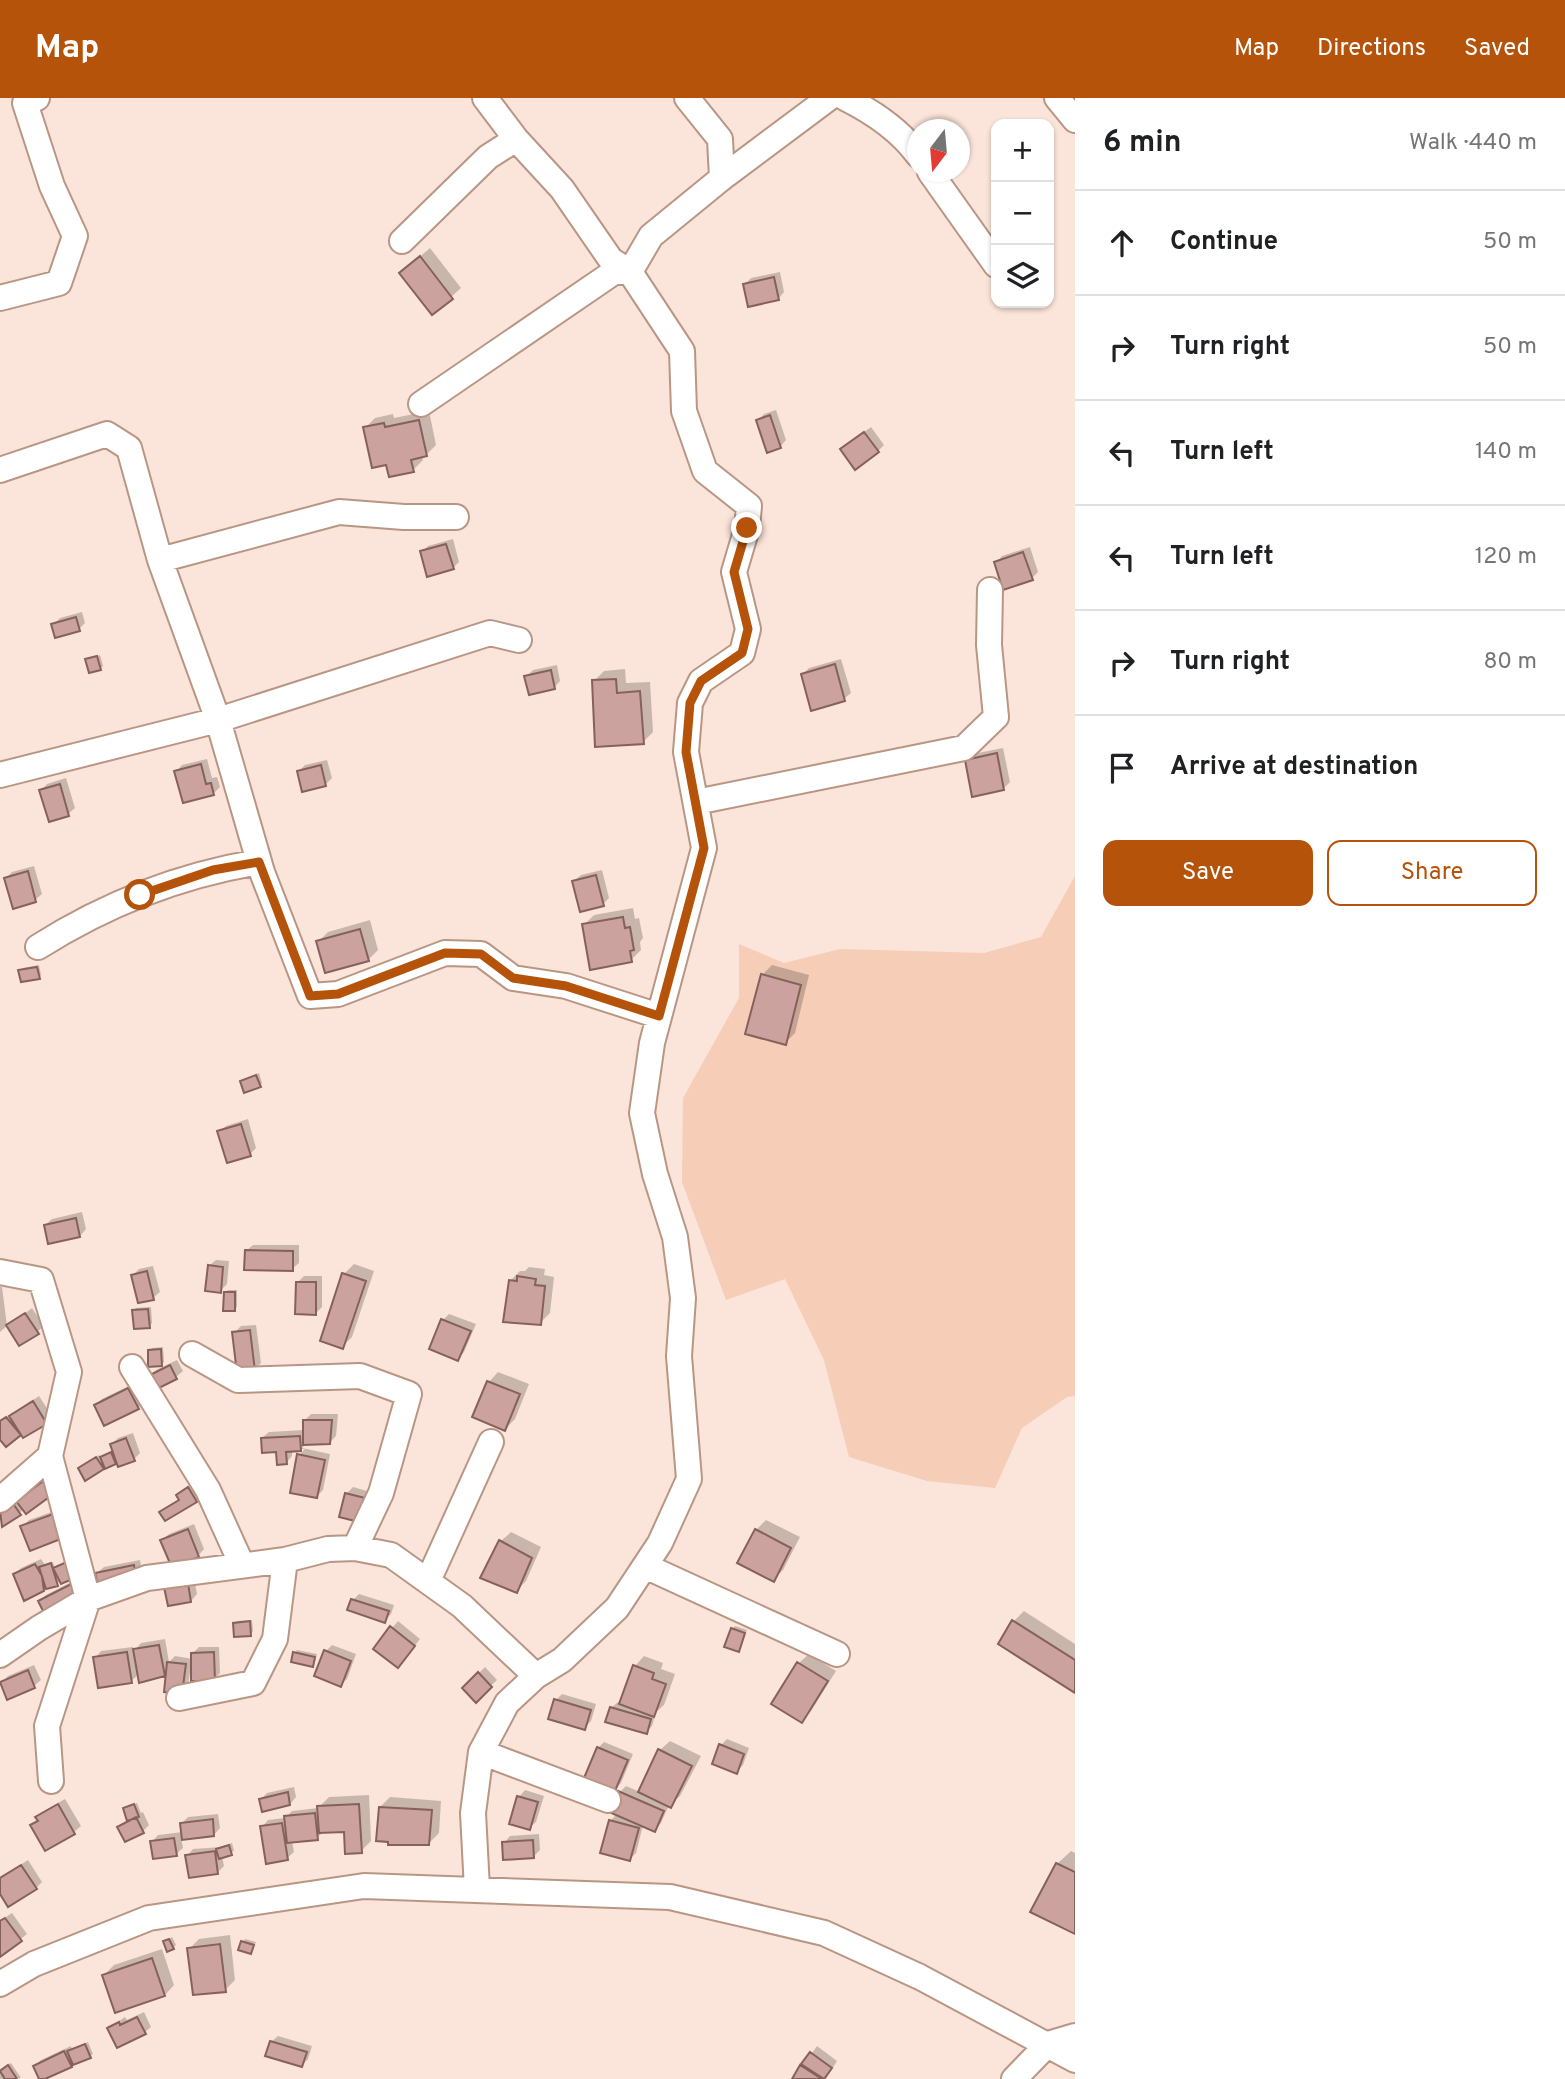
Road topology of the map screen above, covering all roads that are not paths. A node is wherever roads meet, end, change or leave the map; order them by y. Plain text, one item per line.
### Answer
1 (485, 98) edge
2 (687, 98) edge
3 (829, 98) edge
4 (845, 98) edge
5 (1057, 98) edge
6 (27, 100) edge
7 (1075, 120) edge
8 (516, 139) junction
9 (907, 141) edge
10 (722, 178) junction
11 (937, 182) edge
12 (402, 241) dead end
13 (991, 258) edge
14 (630, 272) junction
15 (0, 298) edge
16 (421, 404) dead end
17 (0, 470) edge
18 (456, 517) dead end
19 (160, 560) junction
20 (990, 590) dead end
21 (519, 640) dead end
22 (218, 720) junction
23 (0, 775) edge
24 (695, 802) junction
25 (259, 862) junction
26 (38, 947) dead end
27 (659, 1016) junction
28 (0, 1272) edge
29 (192, 1354) dead end
30 (132, 1367) dead end
31 (491, 1441) dead end
32 (50, 1456) junction
33 (0, 1500) edge
34 (355, 1548) junction
35 (285, 1560) junction
36 (242, 1565) junction
37 (645, 1566) junction
38 (428, 1581) junction
39 (88, 1599) junction
40 (836, 1654) dead end
41 (0, 1655) edge
42 (536, 1676) junction
43 (179, 1698) dead end
44 (481, 1752) junction
45 (51, 1781) dead end
46 (608, 1800) dead end
47 (477, 1889) junction
48 (0, 1984) edge
49 (1075, 2036) edge
50 (1048, 2045) junction
51 (1075, 2060) edge
52 (1014, 2079) edge

1 - 8 street
2 - 10 street
3 - 10 street
4 - 9 street
5 - 7 street
6 - 15 street
8 - 12 street
8 - 14 street
10 - 14 street
11 - 13 street
14 - 16 street
14 - 24 street
17 - 19 street
18 - 19 street
19 - 22 street
20 - 24 street
21 - 22 street
22 - 23 street
22 - 25 street
24 - 27 street
25 - 26 street
25 - 27 street
27 - 37 street
28 - 32 street
29 - 34 street
30 - 36 street
31 - 38 street
32 - 33 street
32 - 39 street
34 - 35 street
34 - 38 street
35 - 36 street
35 - 43 street
36 - 39 street
37 - 40 street
37 - 42 street
38 - 42 street
39 - 41 street
39 - 45 street
42 - 44 street
44 - 46 street
44 - 47 street
47 - 48 street
47 - 50 street
49 - 50 street
50 - 51 street
50 - 52 street

